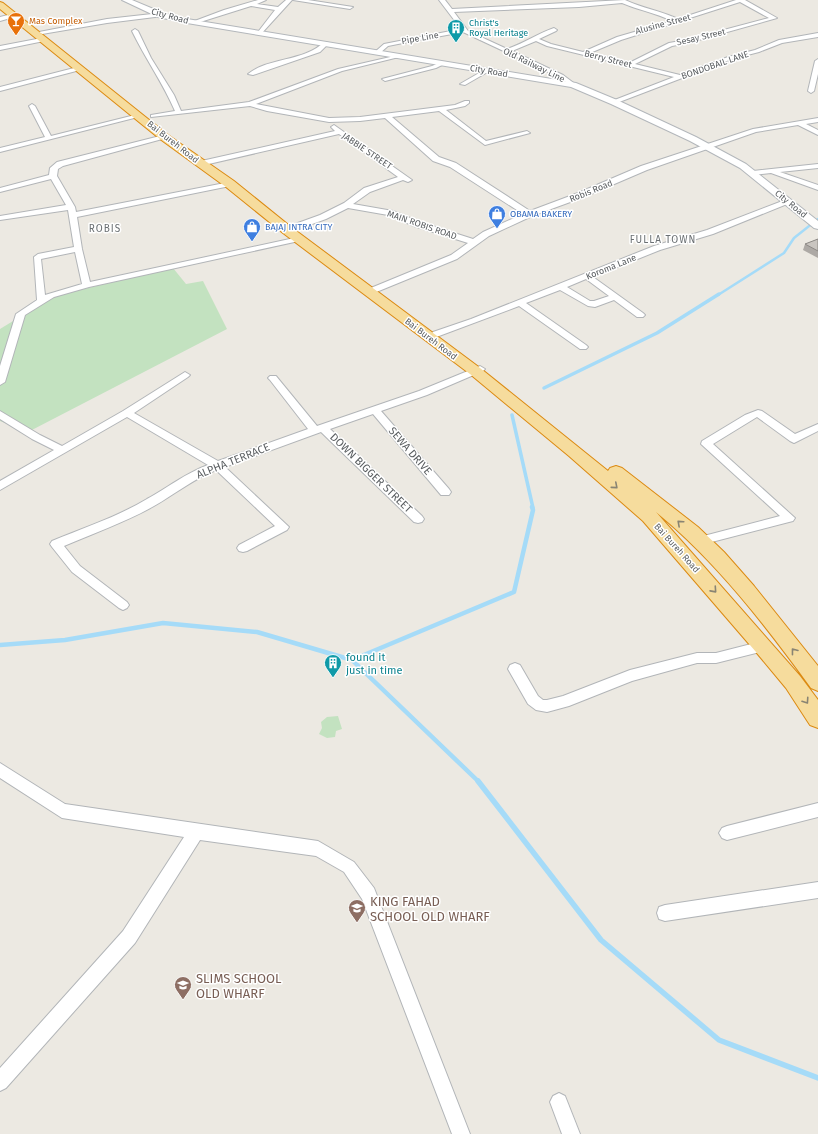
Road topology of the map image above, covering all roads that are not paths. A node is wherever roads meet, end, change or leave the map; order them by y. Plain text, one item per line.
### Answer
1 (5, 0) edge
2 (126, 0) edge
3 (263, 0) edge
4 (296, 0) edge
5 (442, 0) edge
6 (741, 0) edge
7 (278, 1) dead end
8 (287, 1) edge
9 (621, 1) edge
10 (251, 4) junction
11 (0, 5) edge
12 (350, 7) dead end
13 (279, 9) junction
14 (450, 11) junction
15 (161, 15) junction
16 (6, 17) edge
17 (677, 21) junction
18 (195, 22) junction
19 (465, 30) junction
20 (554, 30) dead end
21 (135, 31) dead end
22 (261, 32) junction
23 (818, 35) edge
24 (42, 36) junction
25 (535, 39) junction
26 (326, 43) junction
27 (0, 48) edge
28 (368, 48) dead end
29 (379, 51) junction
30 (506, 51) junction
31 (585, 53) junction
32 (397, 56) junction
33 (818, 61) edge
34 (443, 63) junction
35 (631, 64) junction
36 (78, 69) junction
37 (488, 70) junction
38 (251, 74) dead end
39 (681, 77) junction
40 (385, 79) dead end
41 (463, 84) dead end
42 (573, 85) junction
43 (0, 88) edge
44 (811, 91) dead end
45 (467, 102) dead end
46 (614, 102) junction
47 (250, 104) junction
48 (32, 106) dead end
49 (440, 109) junction
50 (179, 113) junction
51 (146, 116) junction
52 (387, 116) junction
53 (329, 120) junction
54 (818, 120) edge
55 (799, 123) junction
56 (339, 132) junction
57 (527, 133) dead end
58 (818, 133) edge
59 (48, 137) junction
60 (164, 137) junction
61 (710, 147) junction
62 (0, 150) edge
63 (206, 162) junction
64 (818, 166) edge
65 (770, 171) junction
66 (753, 173) junction
67 (53, 176) junction
68 (230, 184) junction
69 (818, 188) edge
70 (0, 190) edge
71 (788, 202) junction
72 (347, 205) junction
73 (70, 207) junction
74 (529, 214) junction
75 (73, 216) junction
76 (0, 218) edge
77 (818, 226) edge
78 (294, 232) junction
79 (474, 242) junction
80 (78, 249) junction
81 (588, 276) junction
82 (87, 285) junction
83 (562, 287) junction
84 (373, 290) junction
85 (616, 297) junction
86 (41, 300) junction
87 (520, 303) junction
88 (640, 315) dead end
89 (436, 334) junction
90 (583, 348) dead end
91 (477, 370) junction
92 (185, 375) dead end
93 (273, 378) dead end
94 (0, 382) edge
95 (375, 410) junction
96 (127, 413) junction
97 (0, 414) edge
98 (818, 427) edge
99 (319, 430) junction
100 (62, 450) junction
101 (218, 466) junction
102 (0, 486) edge
103 (445, 492) dead end
104 (418, 519) dead end
105 (700, 541) junction
106 (243, 548) dead end
107 (123, 605) dead end
108 (763, 646) junction
109 (515, 668) dead end
110 (817, 678) edge
111 (793, 682) junction
112 (818, 718) edge
113 (0, 770) edge
114 (818, 810) edge
115 (196, 832) junction
116 (727, 833) dead end
117 (818, 890) edge
118 (665, 913) dead end
119 (0, 1082) edge
120 (559, 1102) dead end
121 (461, 1134) edge
122 (571, 1134) edge

1 - 24 highway, Bai Bureh Road
2 - 15 main road, City Road
3 - 10 street
4 - 12 street
5 - 14 street, Old Railway Line
6 - 17 street, Alusine Street
6 - 35 street, Sesay Street
7 - 8 street
8 - 13 street
9 - 14 street
9 - 17 street
10 - 13 street
10 - 18 street
11 - 16 highway, Bai Bureh Road
13 - 22 street
14 - 19 street, Old Railway Line
15 - 18 main road, City Road
15 - 24 street
16 - 24 highway, Bai Bureh Road
17 - 31 street, Alusine Street
18 - 22 main road, City Road
19 - 29 street, Pipe Line
19 - 30 street, Old Railway Line
20 - 25 street
21 - 50 street
22 - 26 main road, City Road
23 - 39 street, BONDOBAIL LANE
24 - 27 street
24 - 36 highway, Bai Bureh Road
24 - 51 highway, Bai Bureh Road
25 - 30 street
25 - 31 street, Berry Street
26 - 29 main road, City Road
26 - 38 street
28 - 29 street
29 - 32 main road, City Road
30 - 42 street, Old Railway Line
31 - 35 street, Berry Street
32 - 34 main road, City Road
32 - 47 street
33 - 44 street
34 - 37 main road, City Road
34 - 40 street
35 - 39 street, Berry Street
36 - 43 street
36 - 51 highway, Bai Bureh Road
37 - 41 street
37 - 42 main road, City Road
39 - 46 street, BONDOBAIL LANE
42 - 46 main road, City Road
45 - 49 street
46 - 61 main road, City Road
47 - 50 street
47 - 53 street
48 - 59 street
49 - 52 street
49 - 57 street
50 - 51 street
51 - 59 street
51 - 60 highway, Bai Bureh Road
51 - 63 highway, Bai Bureh Road
52 - 53 street
52 - 74 street
53 - 56 street, JABBIE STREET
54 - 55 street, Robis Road
55 - 58 street
55 - 61 street, Robis Road
56 - 63 street
56 - 72 street, JABBIE STREET
59 - 62 street
60 - 63 highway, Bai Bureh Road
60 - 67 street
61 - 66 main road, City Road
61 - 74 street, Robis Road
63 - 68 highway, Bai Bureh Road
63 - 78 highway, Bai Bureh Road
64 - 65 street
65 - 66 street
65 - 69 street
66 - 71 main road, City Road
67 - 70 street
67 - 73 street
68 - 75 street
68 - 78 highway, Bai Bureh Road
71 - 77 main road, City Road
71 - 81 street, Koroma Lane
72 - 78 street
72 - 79 street, MAIN ROBIS ROAD
73 - 75 street
73 - 76 street
74 - 79 street, Robis Road
75 - 80 street
78 - 82 street
78 - 84 highway, Bai Bureh Road
79 - 84 street, Robis Road
80 - 82 street
80 - 86 street
81 - 83 street, Koroma Lane
81 - 85 street
82 - 86 street
83 - 85 street
83 - 87 street, Koroma Lane
84 - 89 highway, Bai Bureh Road
84 - 91 highway, Bai Bureh Road
85 - 88 street
86 - 94 street
87 - 89 street, Koroma Lane
87 - 90 street
89 - 91 highway, Bai Bureh Road
91 - 95 street, ALPHA TERRACE
105 -> 91 highway, Bai Bureh Road
91 -> 108 highway, Bai Bureh Road
92 - 96 street
93 - 99 street, DOWN BIGGER STREET
95 - 99 street, ALPHA TERRACE
95 - 103 street, SEWA DRIVE
96 - 100 street
96 - 101 street
97 - 100 street
98 - 105 street
99 - 101 street, ALPHA TERRACE
99 - 104 street, DOWN BIGGER STREET
100 - 102 street
101 - 106 street
101 - 107 street, ALPHA TERRACE
110 -> 105 highway, Bai Bureh Road
108 - 109 street
108 - 111 highway, Bai Bureh Road
110 - 111 street
111 -> 112 highway, Bai Bureh Road
113 - 115 street
114 - 116 street
115 - 119 street
115 - 121 street
117 - 118 street
120 - 122 street

